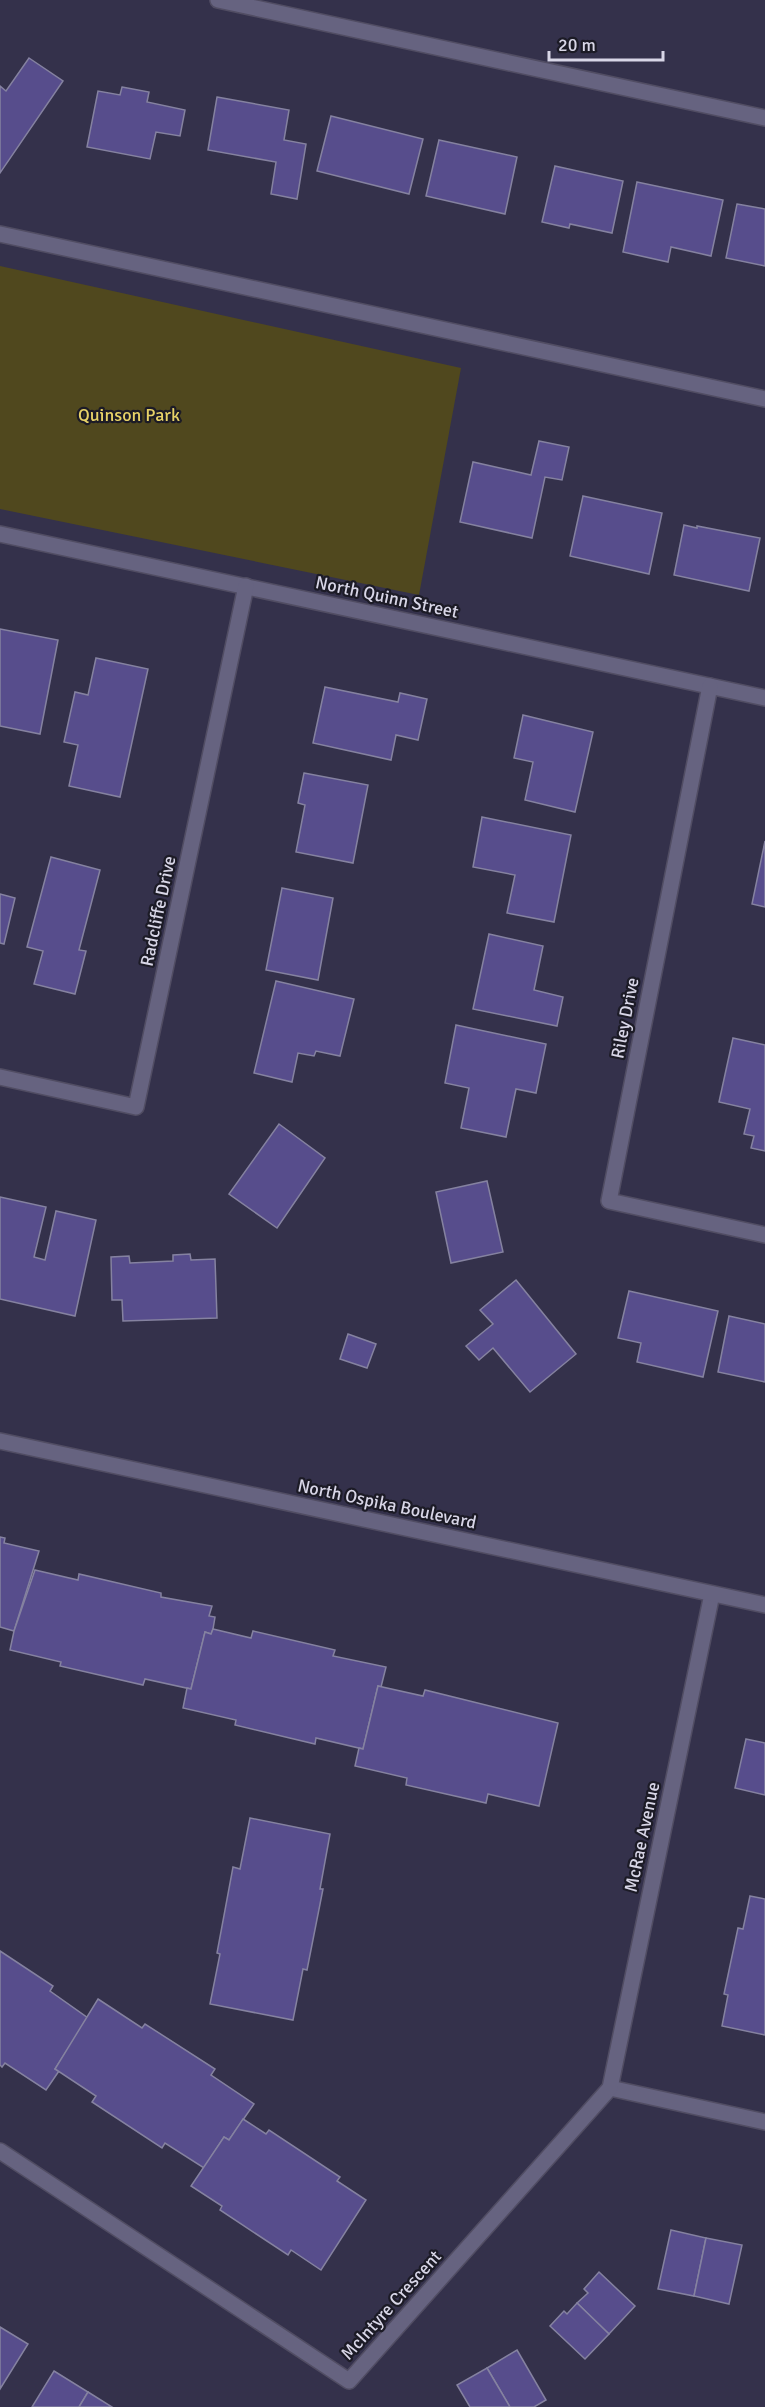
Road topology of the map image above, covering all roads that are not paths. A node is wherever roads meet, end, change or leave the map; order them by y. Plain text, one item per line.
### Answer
1 (218, 0) edge
2 (765, 118) edge
3 (0, 234) edge
4 (765, 399) edge
5 (0, 534) edge
6 (246, 586) junction
7 (710, 686) junction
8 (765, 698) edge
9 (0, 1077) edge
10 (765, 1234) edge
11 (0, 1441) edge
12 (712, 1594) junction
13 (765, 1605) edge
14 (610, 2088) junction
15 (765, 2122) edge
16 (0, 2151) edge

1 - 2 street
3 - 4 street
5 - 6 street, North Quinn Street
6 - 7 street, North Quinn Street
6 - 9 street, Radcliffe Drive
7 - 8 street, North Quinn Street
7 - 10 street, Riley Drive
11 - 12 street, North Ospika Boulevard
12 - 13 street, North Ospika Boulevard
12 - 14 street, McRae Avenue
14 - 15 street
14 - 16 street, McIntyre Crescent

